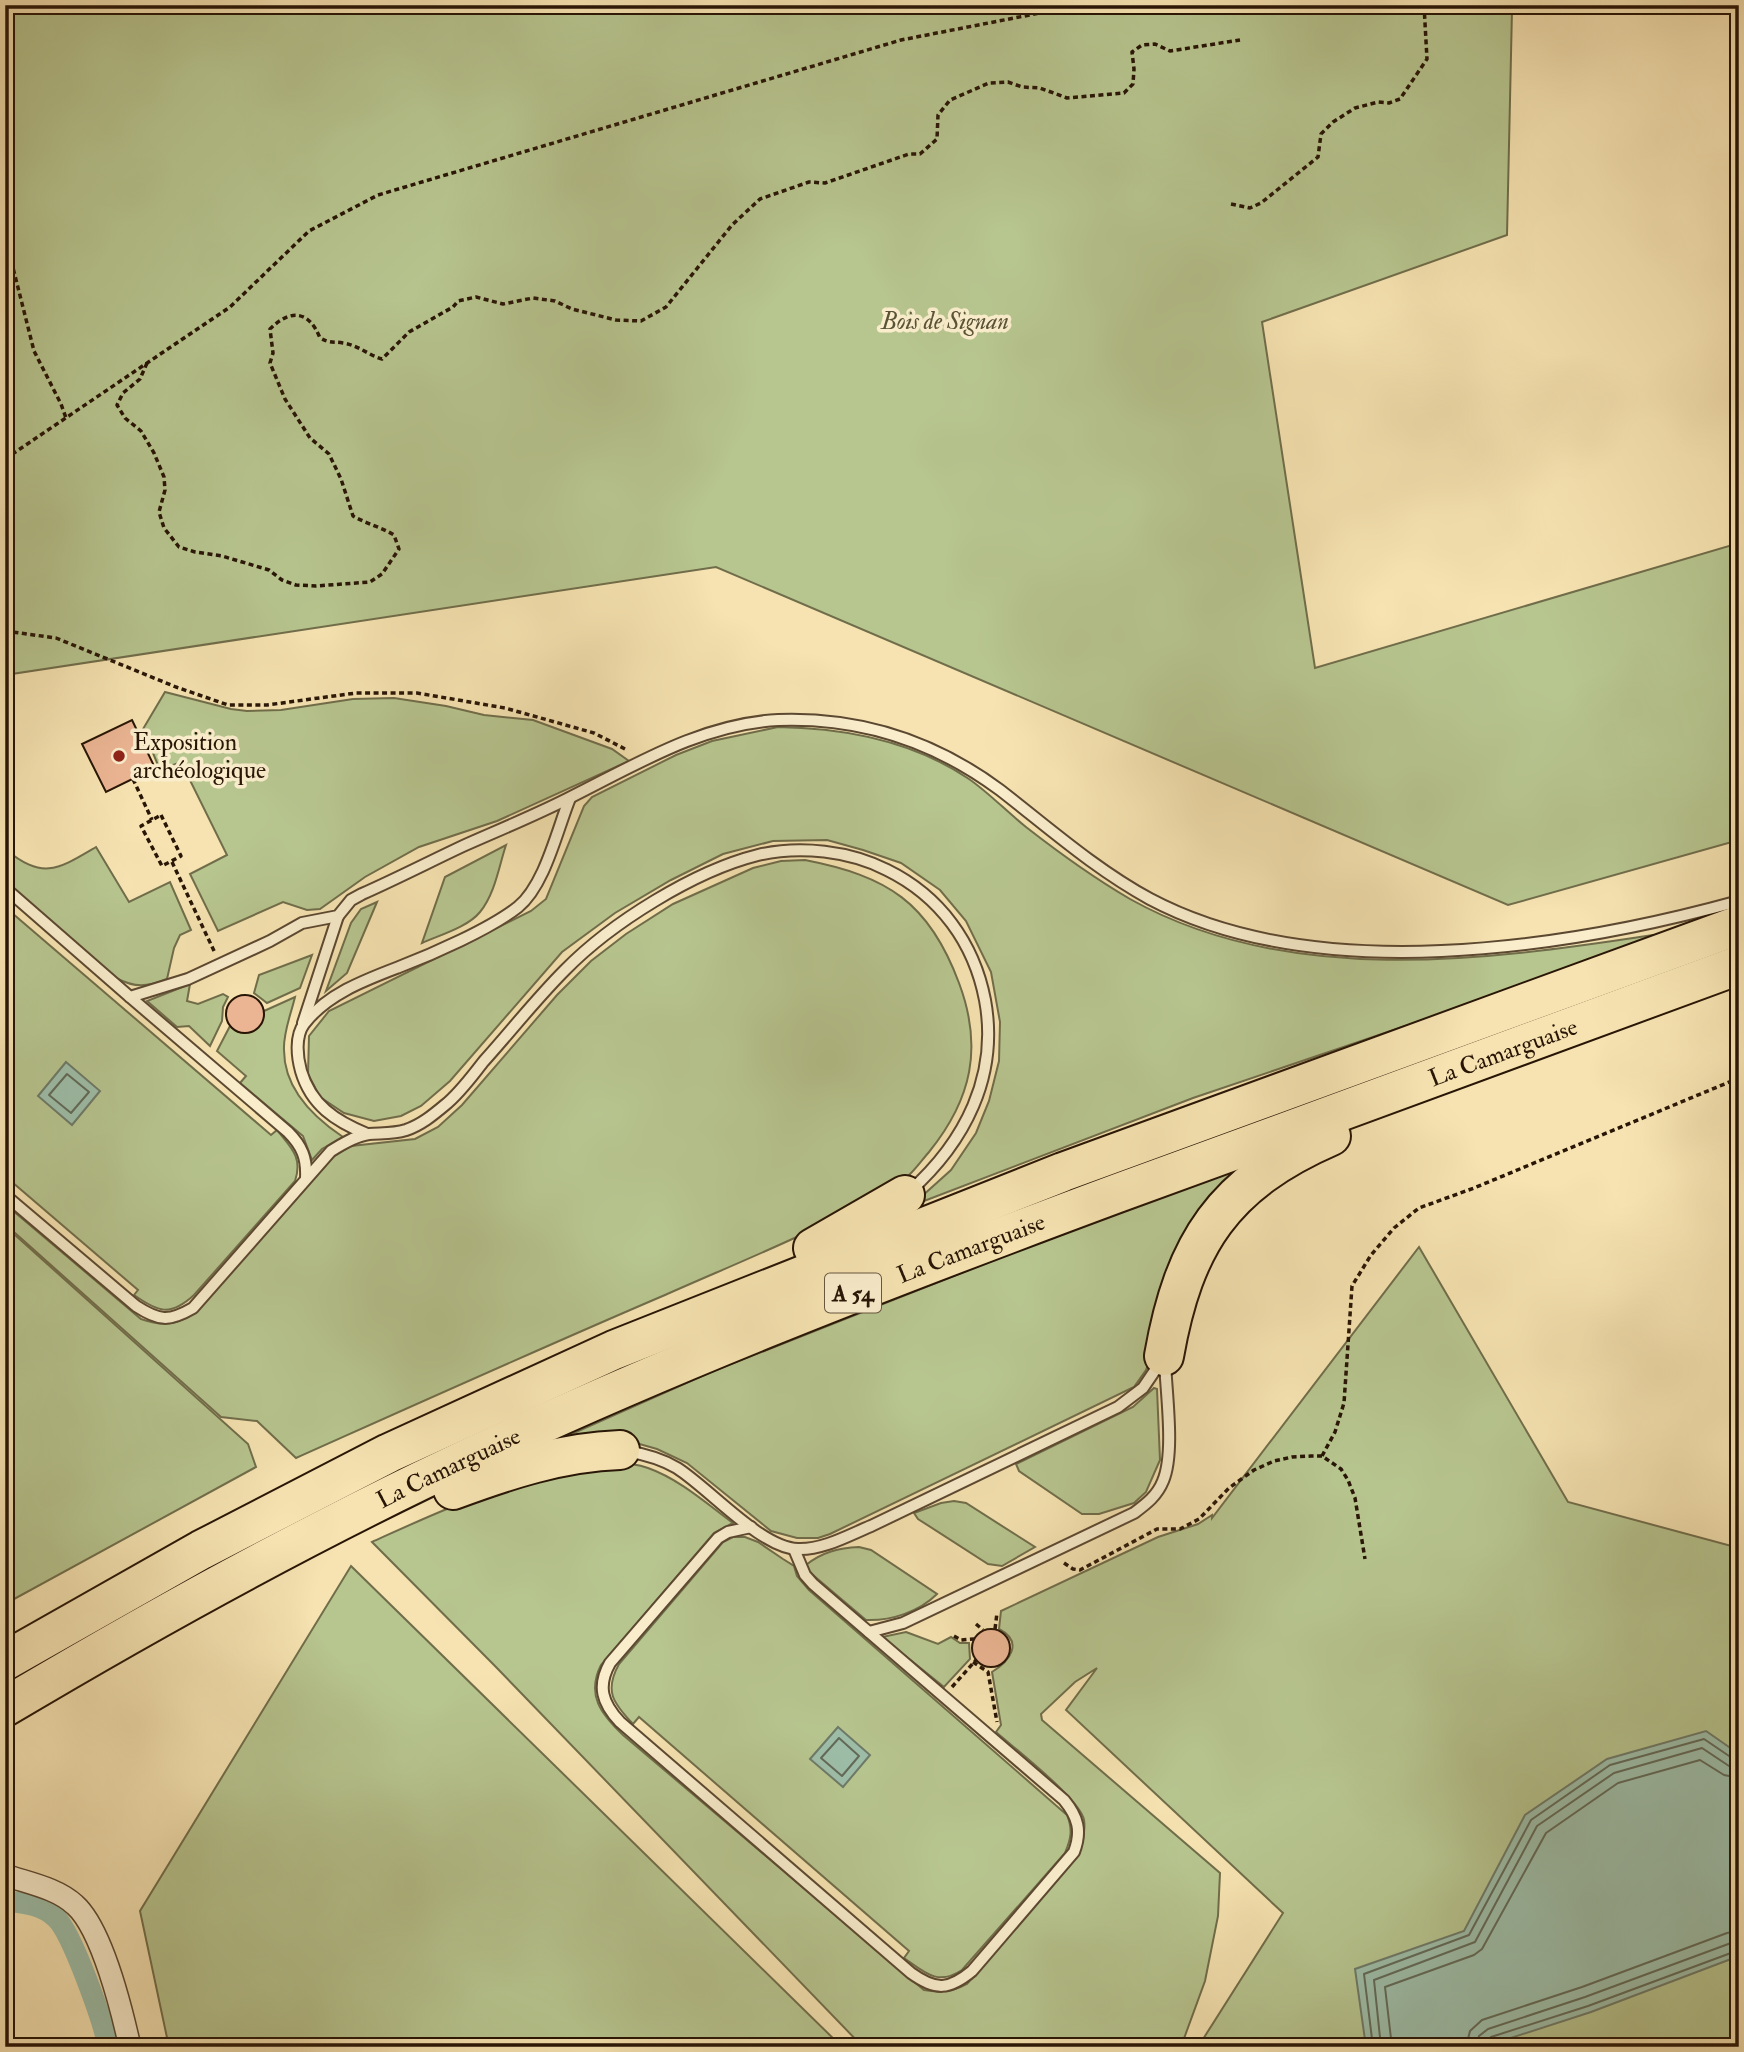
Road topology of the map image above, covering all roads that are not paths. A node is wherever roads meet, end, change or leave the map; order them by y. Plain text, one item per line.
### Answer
1 (570, 798) junction
2 (5, 888) edge
3 (1739, 901) edge
4 (338, 916) junction
5 (1739, 925) edge
6 (1736, 966) edge
7 (130, 997) junction
8 (303, 1026) junction
9 (367, 1134) junction
10 (306, 1178) junction
11 (5, 1195) edge
12 (905, 1195) joint
13 (614, 1350) junction
14 (1164, 1356) junction
15 (620, 1450) joint
16 (751, 1527) junction
17 (794, 1549) junction
18 (869, 1632) junction
19 (86, 1660) junction
20 (5, 1661) edge
21 (5, 1707) edge
22 (5, 1875) edge
23 (130, 2047) edge

1 - 3 lane
1 - 4 lane
1 - 8 lane
2 - 7 lane
4 - 7 lane
4 - 8 lane
5 - 13 highway, La Camarguaise / A 54
6 - 14 highway
6 - 19 highway, La Camarguaise / A 54
7 - 10 lane
8 - 9 lane
9 - 10 lane
9 - 12 lane
10 - 11 lane
12 - 13 highway
13 - 20 highway, La Camarguaise / A 54
14 - 17 lane
14 - 18 lane
15 - 16 lane
15 - 19 highway
16 - 17 lane
16 - 18 lane
17 - 18 lane
19 - 21 highway, La Camarguaise / A 54
22 - 23 street

